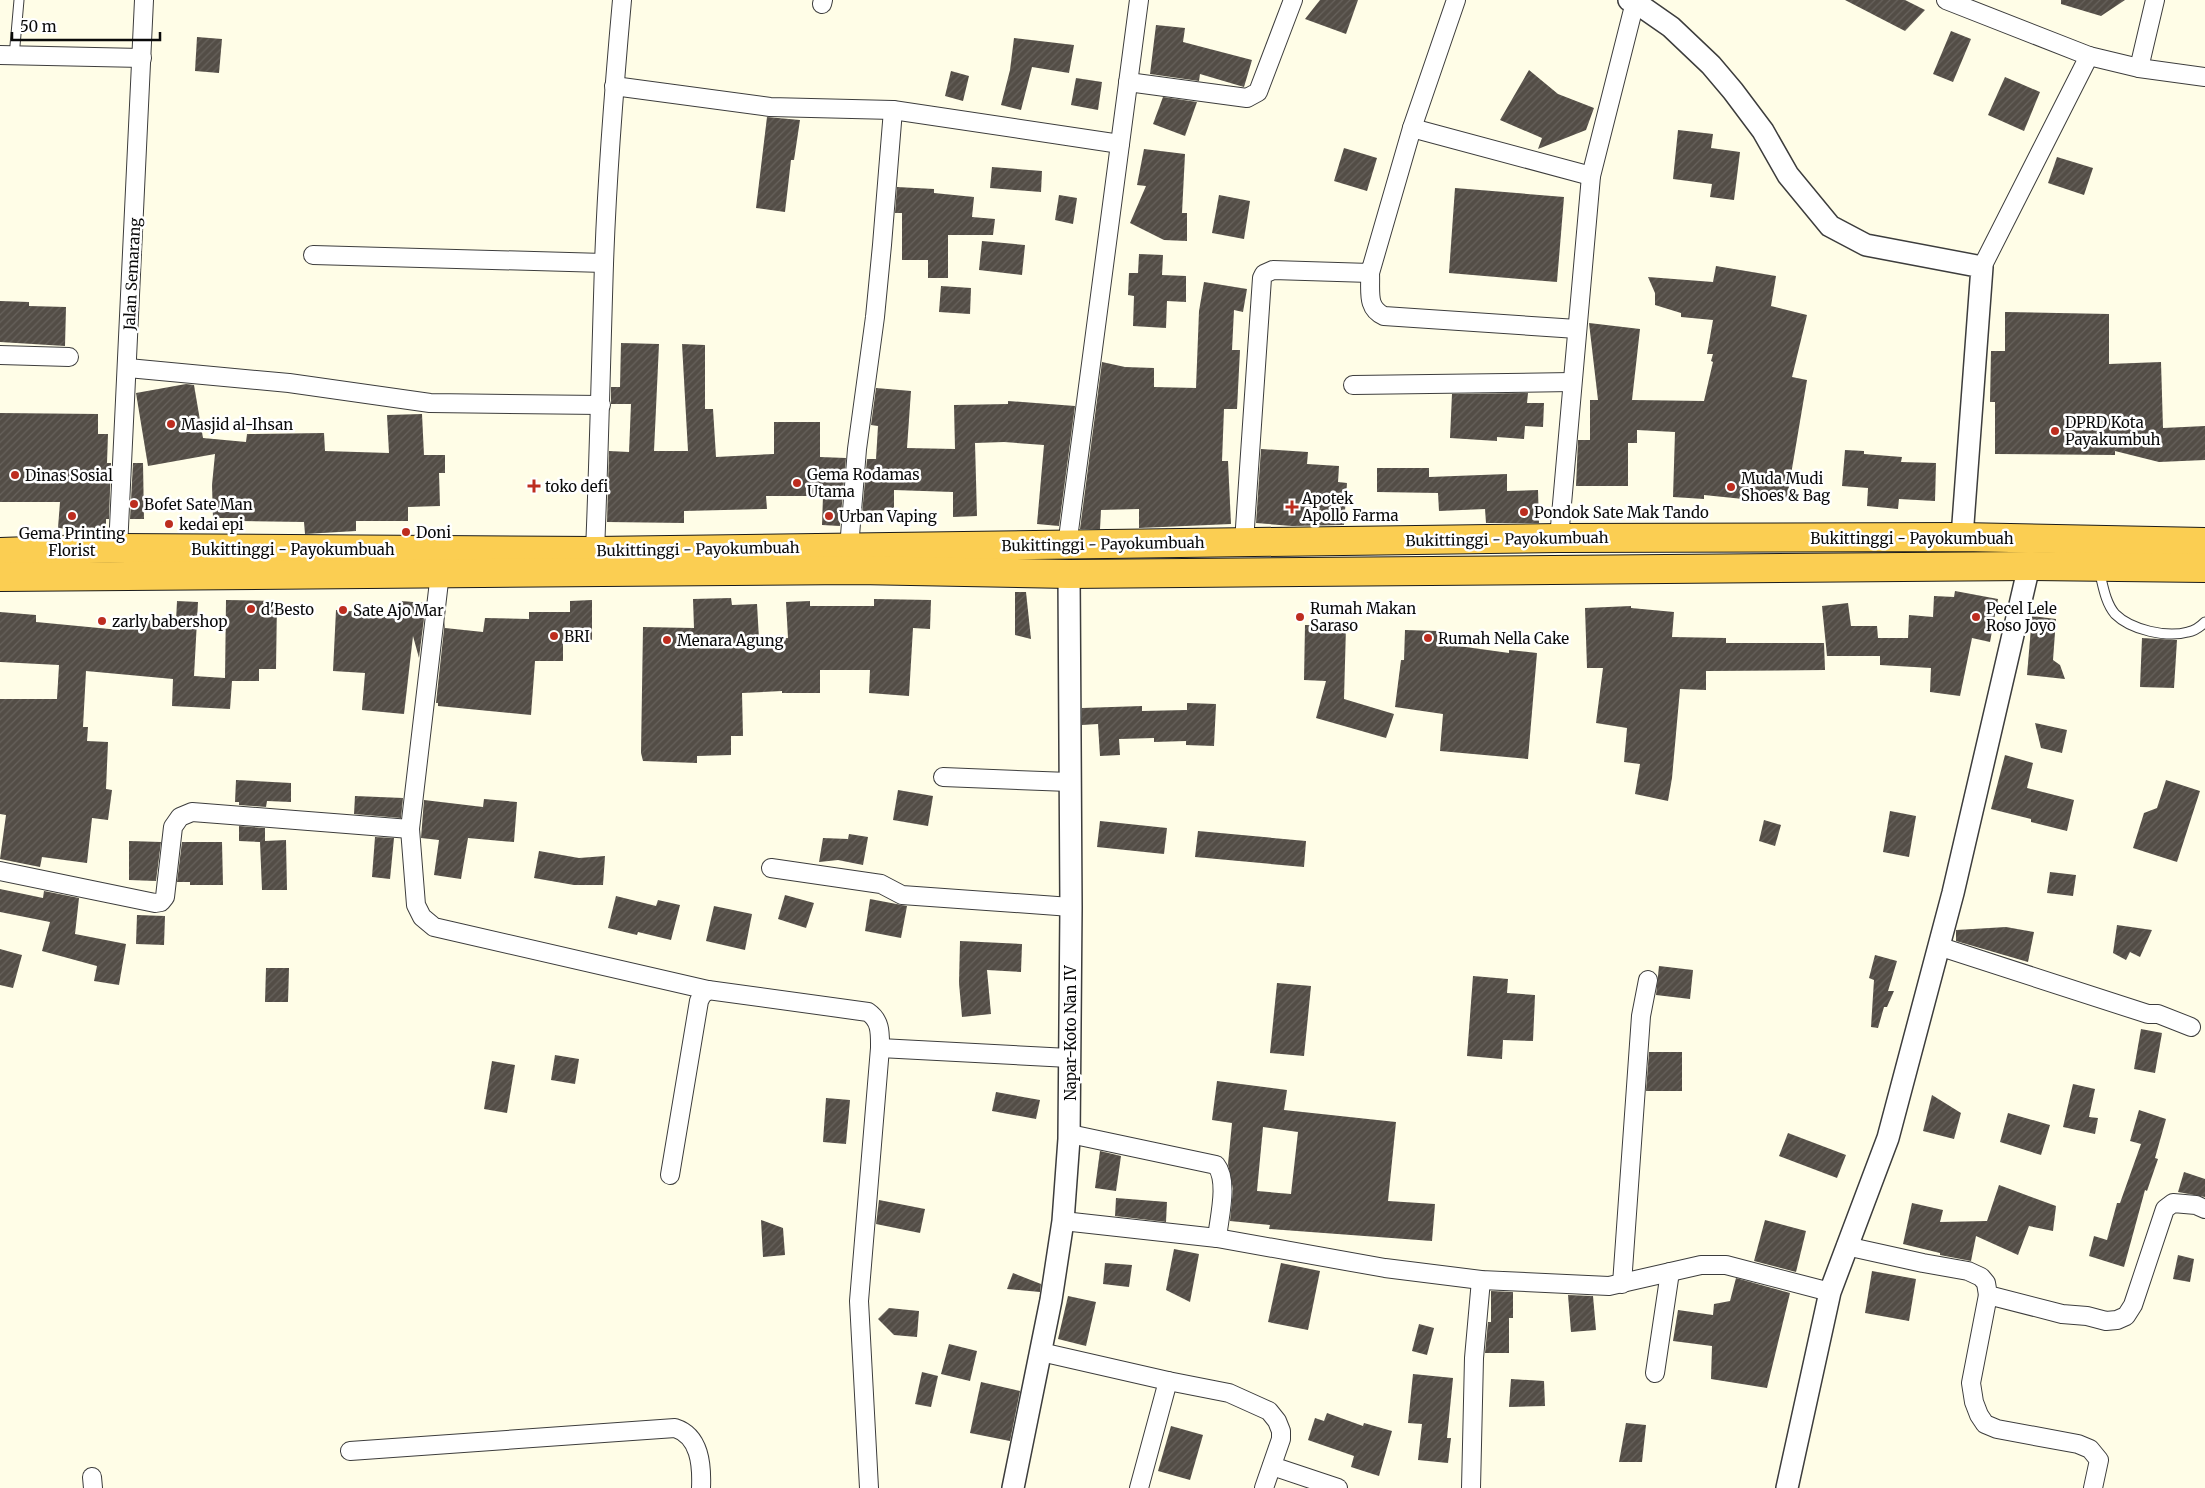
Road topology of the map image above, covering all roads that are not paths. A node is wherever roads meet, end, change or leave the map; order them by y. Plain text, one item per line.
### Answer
1 (19, 0) edge
2 (144, 0) edge
3 (622, 0) edge
4 (1139, 0) edge
5 (1293, 0) edge
6 (1456, 0) edge
7 (1946, 0) edge
8 (2155, 0) edge
9 (1632, 1) edge
10 (7, 56) edge
11 (2089, 56) junction
12 (142, 58) junction
13 (2139, 68) junction
14 (2205, 76) edge
15 (1128, 82) junction
16 (614, 86) junction
17 (893, 110) junction
18 (1412, 128) junction
19 (1120, 144) junction
20 (1591, 176) junction
21 (313, 255) dead end
22 (604, 263) junction
23 (1982, 267) junction
24 (1370, 273) junction
25 (1577, 330) junction
26 (0, 355) edge
27 (69, 357) dead end
28 (128, 368) junction
29 (1572, 382) junction
30 (1352, 385) dead end
31 (601, 405) junction
32 (1962, 537) junction
33 (1559, 538) junction
34 (1373, 540) junction
35 (1468, 541) junction
36 (1244, 542) junction
37 (2205, 542) edge
38 (1067, 546) junction
39 (118, 548) junction
40 (849, 548) junction
41 (595, 550) junction
42 (0, 552) edge
43 (2029, 566) junction
44 (2098, 567) junction
45 (2205, 568) edge
46 (1374, 571) junction
47 (1467, 571) junction
48 (440, 573) junction
49 (1069, 574) junction
50 (0, 578) edge
51 (2205, 622) edge
52 (943, 777) dead end
53 (1069, 782) junction
54 (410, 829) junction
55 (771, 868) dead end
56 (0, 871) edge
57 (1071, 906) junction
58 (1938, 946) junction
59 (1648, 980) dead end
60 (708, 990) junction
61 (2191, 1027) dead end
62 (880, 1048) junction
63 (1069, 1058) junction
64 (1070, 1134) junction
65 (670, 1175) dead end
66 (2205, 1210) edge
67 (1062, 1221) junction
68 (1217, 1238) junction
69 (1846, 1246) junction
70 (1670, 1272) junction
71 (1481, 1280) junction
72 (1622, 1284) junction
73 (1830, 1292) junction
74 (1988, 1294) junction
75 (1040, 1352) junction
76 (1655, 1373) dead end
77 (1168, 1382) junction
78 (350, 1451) dead end
79 (1272, 1466) junction
80 (701, 1488) edge
81 (869, 1488) edge
82 (1013, 1488) edge
83 (1140, 1488) edge
84 (1264, 1488) edge
85 (1338, 1488) edge
86 (1471, 1488) edge
87 (1787, 1488) edge
88 (2094, 1488) edge

1 - 10 lane
2 - 12 street, Jalan Semarang
3 - 16 street
4 - 15 street
5 - 15 street
6 - 18 street
7 - 11 street
8 - 13 street
9 - 20 street
9 - 23 street
10 - 12 street
11 - 13 street
11 - 23 street
12 - 28 street, Jalan Semarang
13 - 14 street
15 - 19 street
16 - 17 street
16 - 22 street
17 - 19 street
17 - 40 street
18 - 20 street
18 - 24 street
19 - 38 street
20 - 25 street
21 - 22 street
22 - 31 street
23 - 32 street
24 - 25 street
24 - 36 street
25 - 29 street
26 - 27 street
28 - 31 street
28 - 39 street, Jalan Semarang
29 - 30 street
29 - 33 street
31 - 41 street
32 - 33 highway, Bukittinggi - Payokumbuah
32 - 37 highway, Bukittinggi - Payokumbuah
33 - 35 highway, Bukittinggi - Payokumbuah
34 - 35 highway, Bukittinggi - Payokumbuah
34 - 36 highway, Bukittinggi - Payokumbuah
34 - 46 highway
35 - 47 highway
36 - 38 highway, Bukittinggi - Payokumbuah
38 - 40 highway, Bukittinggi - Payokumbuah
39 - 41 highway, Bukittinggi - Payokumbuah
39 - 42 highway, Bukittinggi - Payokumbuah
40 - 41 highway, Bukittinggi - Payokumbuah
43 - 44 highway, Bukittinggi - Payokumbuah
43 - 47 highway, Bukittinggi - Payokumbuah
43 - 58 street
44 - 45 highway, Bukittinggi - Payokumbuah
44 - 51 lane
46 - 47 highway, Bukittinggi - Payokumbuah
46 - 49 highway, Bukittinggi - Payokumbuah
48 - 49 highway, Bukittinggi - Payokumbuah
48 - 50 highway, Bukittinggi - Payokumbuah
48 - 54 street
49 - 53 street, Napar-Koto Nan IV
52 - 53 street
53 - 57 street, Napar-Koto Nan IV
54 - 56 street
54 - 60 street
55 - 57 street
57 - 63 street, Napar-Koto Nan IV
58 - 61 street
58 - 69 street
59 - 72 street
60 - 62 street
60 - 65 street
62 - 63 street
62 - 81 street
63 - 64 street, Napar-Koto Nan IV
64 - 67 street, Napar-Koto Nan IV
64 - 68 street
66 - 74 street
67 - 68 street
67 - 75 street, Napar-Koto Nan IV
68 - 71 street
69 - 73 street
69 - 74 street
70 - 72 street
70 - 73 street
70 - 76 street
71 - 72 street
71 - 86 street
73 - 87 street
74 - 88 street
75 - 77 street
75 - 82 street, Napar-Koto Nan IV
77 - 79 street
77 - 83 street
78 - 80 street
79 - 84 street
79 - 85 street

